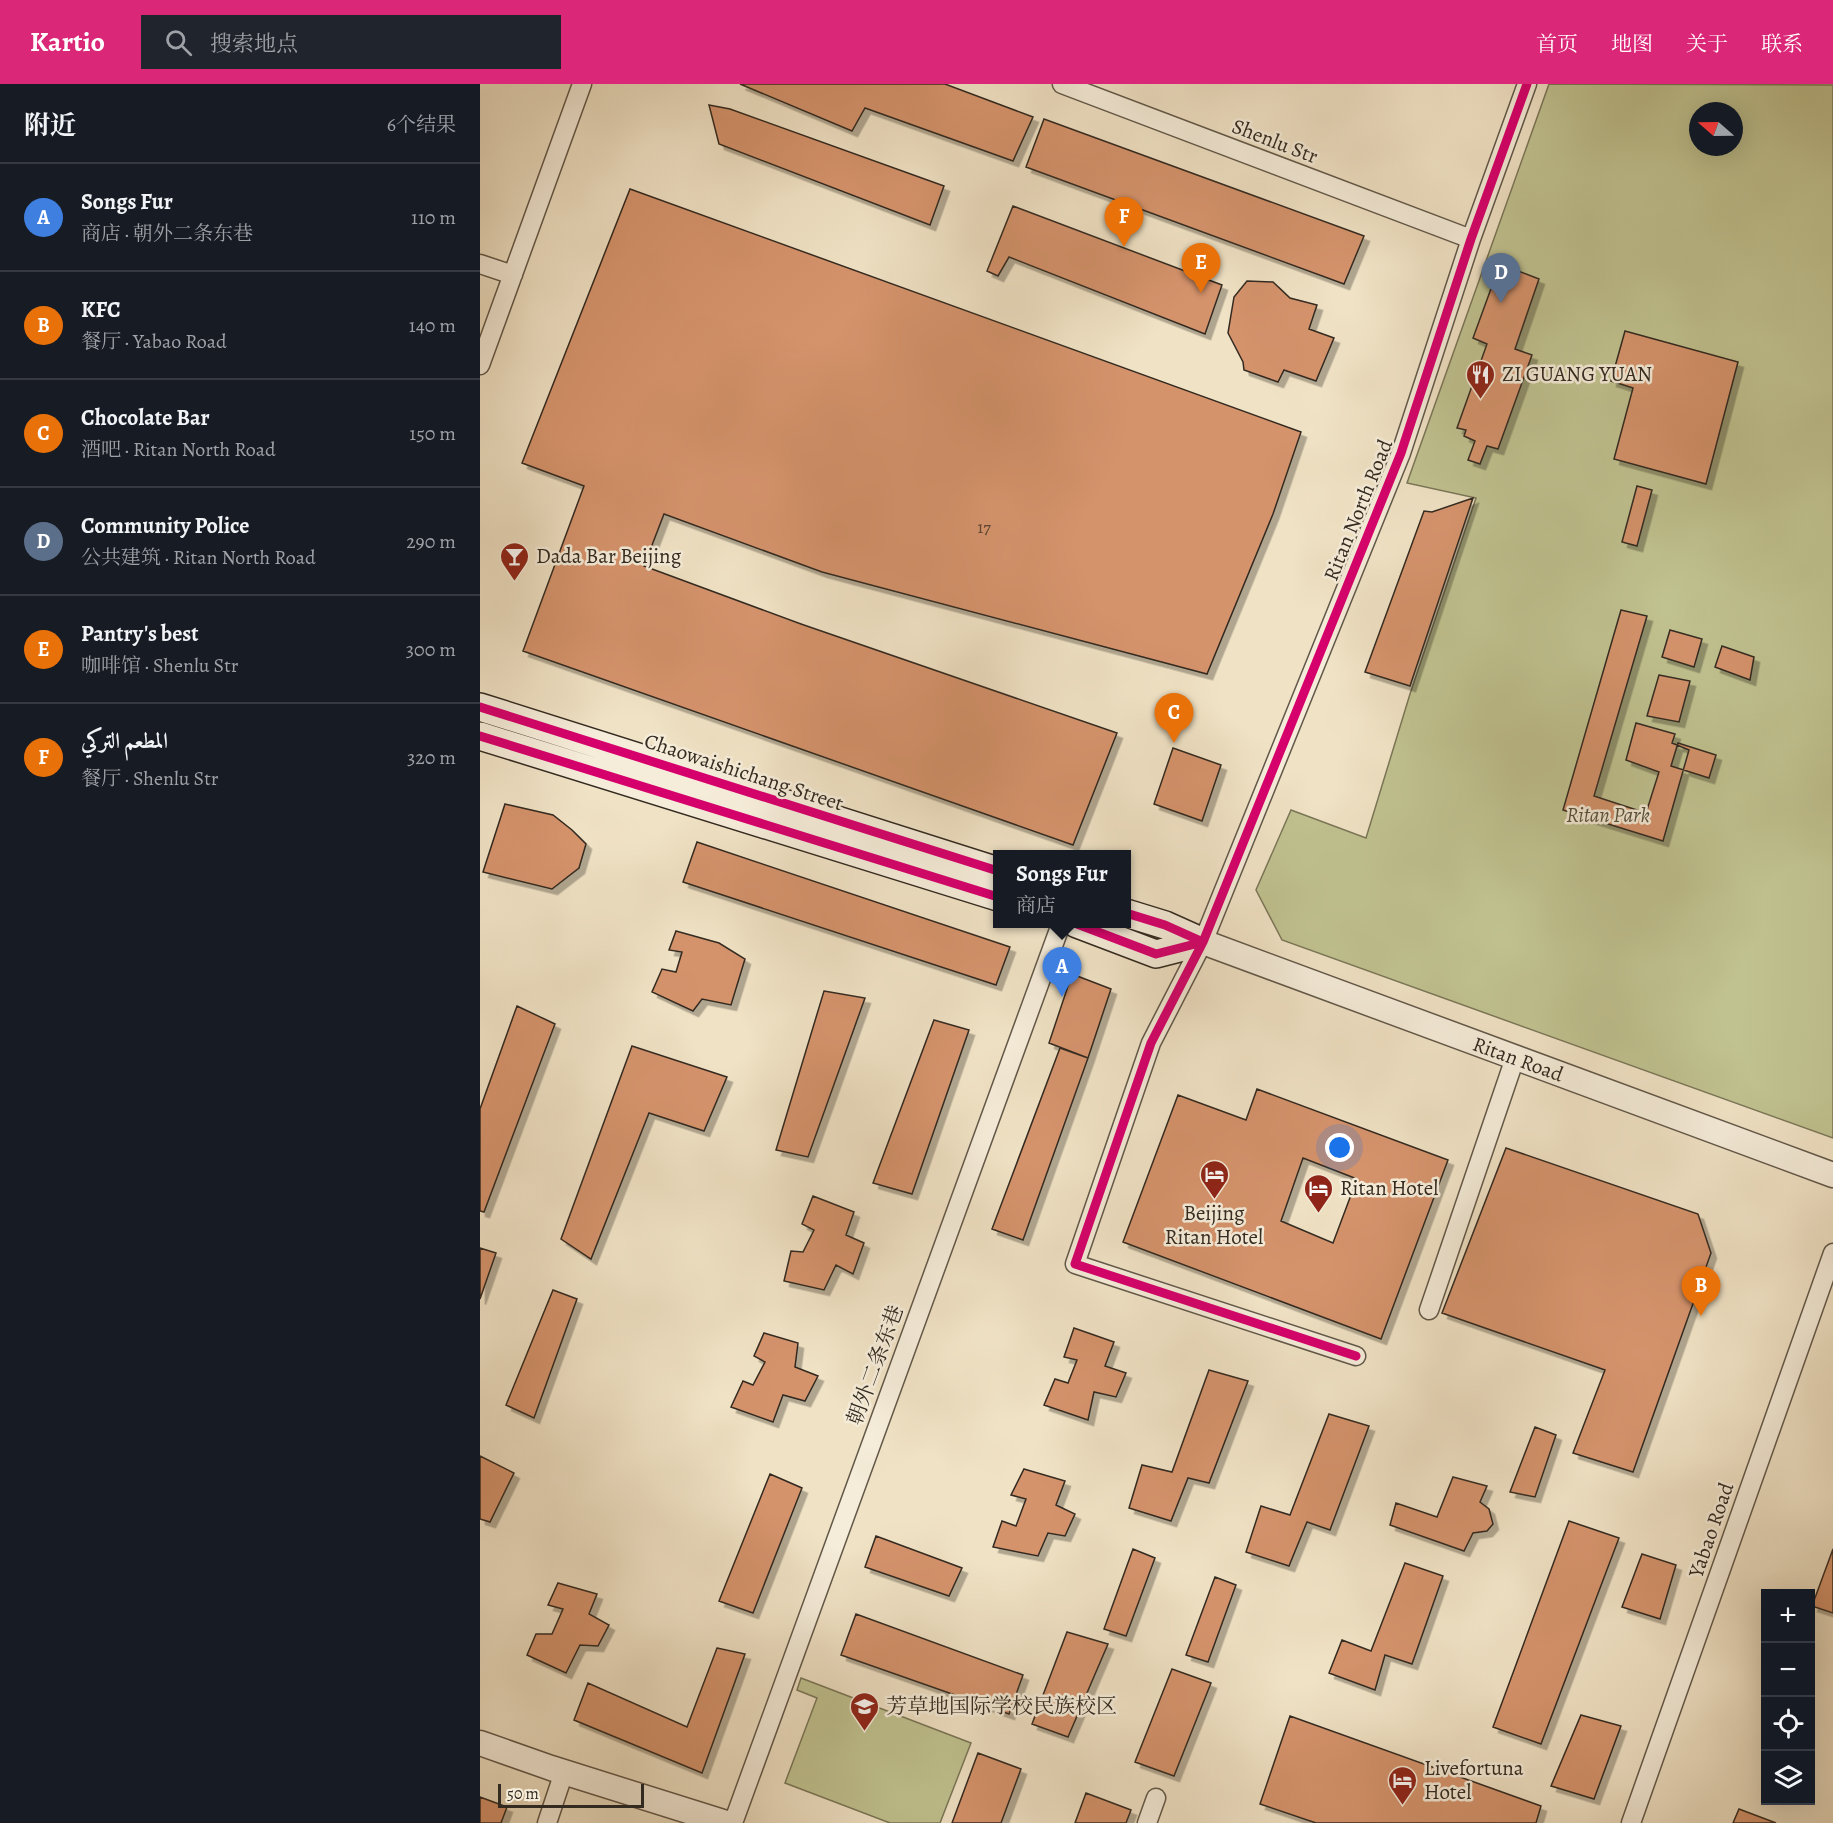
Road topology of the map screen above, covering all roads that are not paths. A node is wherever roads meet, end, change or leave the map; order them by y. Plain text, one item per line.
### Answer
1 (582, 84) edge
2 (1062, 84) edge
3 (1527, 84) edge
4 (1471, 239) junction
5 (480, 264) edge
6 (513, 275) junction
7 (480, 365) edge
8 (480, 707) edge
9 (480, 736) edge
10 (993, 870) edge
11 (993, 895) edge
12 (1131, 914) edge
13 (1060, 928) edge
14 (1088, 928) edge
15 (1203, 942) junction
16 (1515, 1058) junction
17 (1833, 1176) edge
18 (1833, 1253) edge
19 (1429, 1310) dead end
20 (1356, 1356) dead end
21 (480, 1743) edge
22 (564, 1772) junction
23 (1156, 1798) dead end
24 (547, 1823) edge
25 (726, 1823) edge
26 (733, 1823) edge
27 (1146, 1823) edge
28 (1631, 1823) edge

1 - 6 street
2 - 4 street, Shenlu Str
3 - 4 street, Ritan North Road
4 - 15 street, Ritan North Road
5 - 6 street
6 - 7 street
8 - 10 main road, Chaowaishichang Street
9 - 11 main road, Chaowaishichang Street
12 - 15 main road
13 - 26 street, 朝外二条东巷
14 - 15 main road
15 - 16 street, Ritan Road
15 - 20 street, Ritan North Road
16 - 17 street, Ritan Road
16 - 19 street
18 - 28 street, Yabao Road
21 - 22 street
22 - 24 street
22 - 25 street
23 - 27 street

